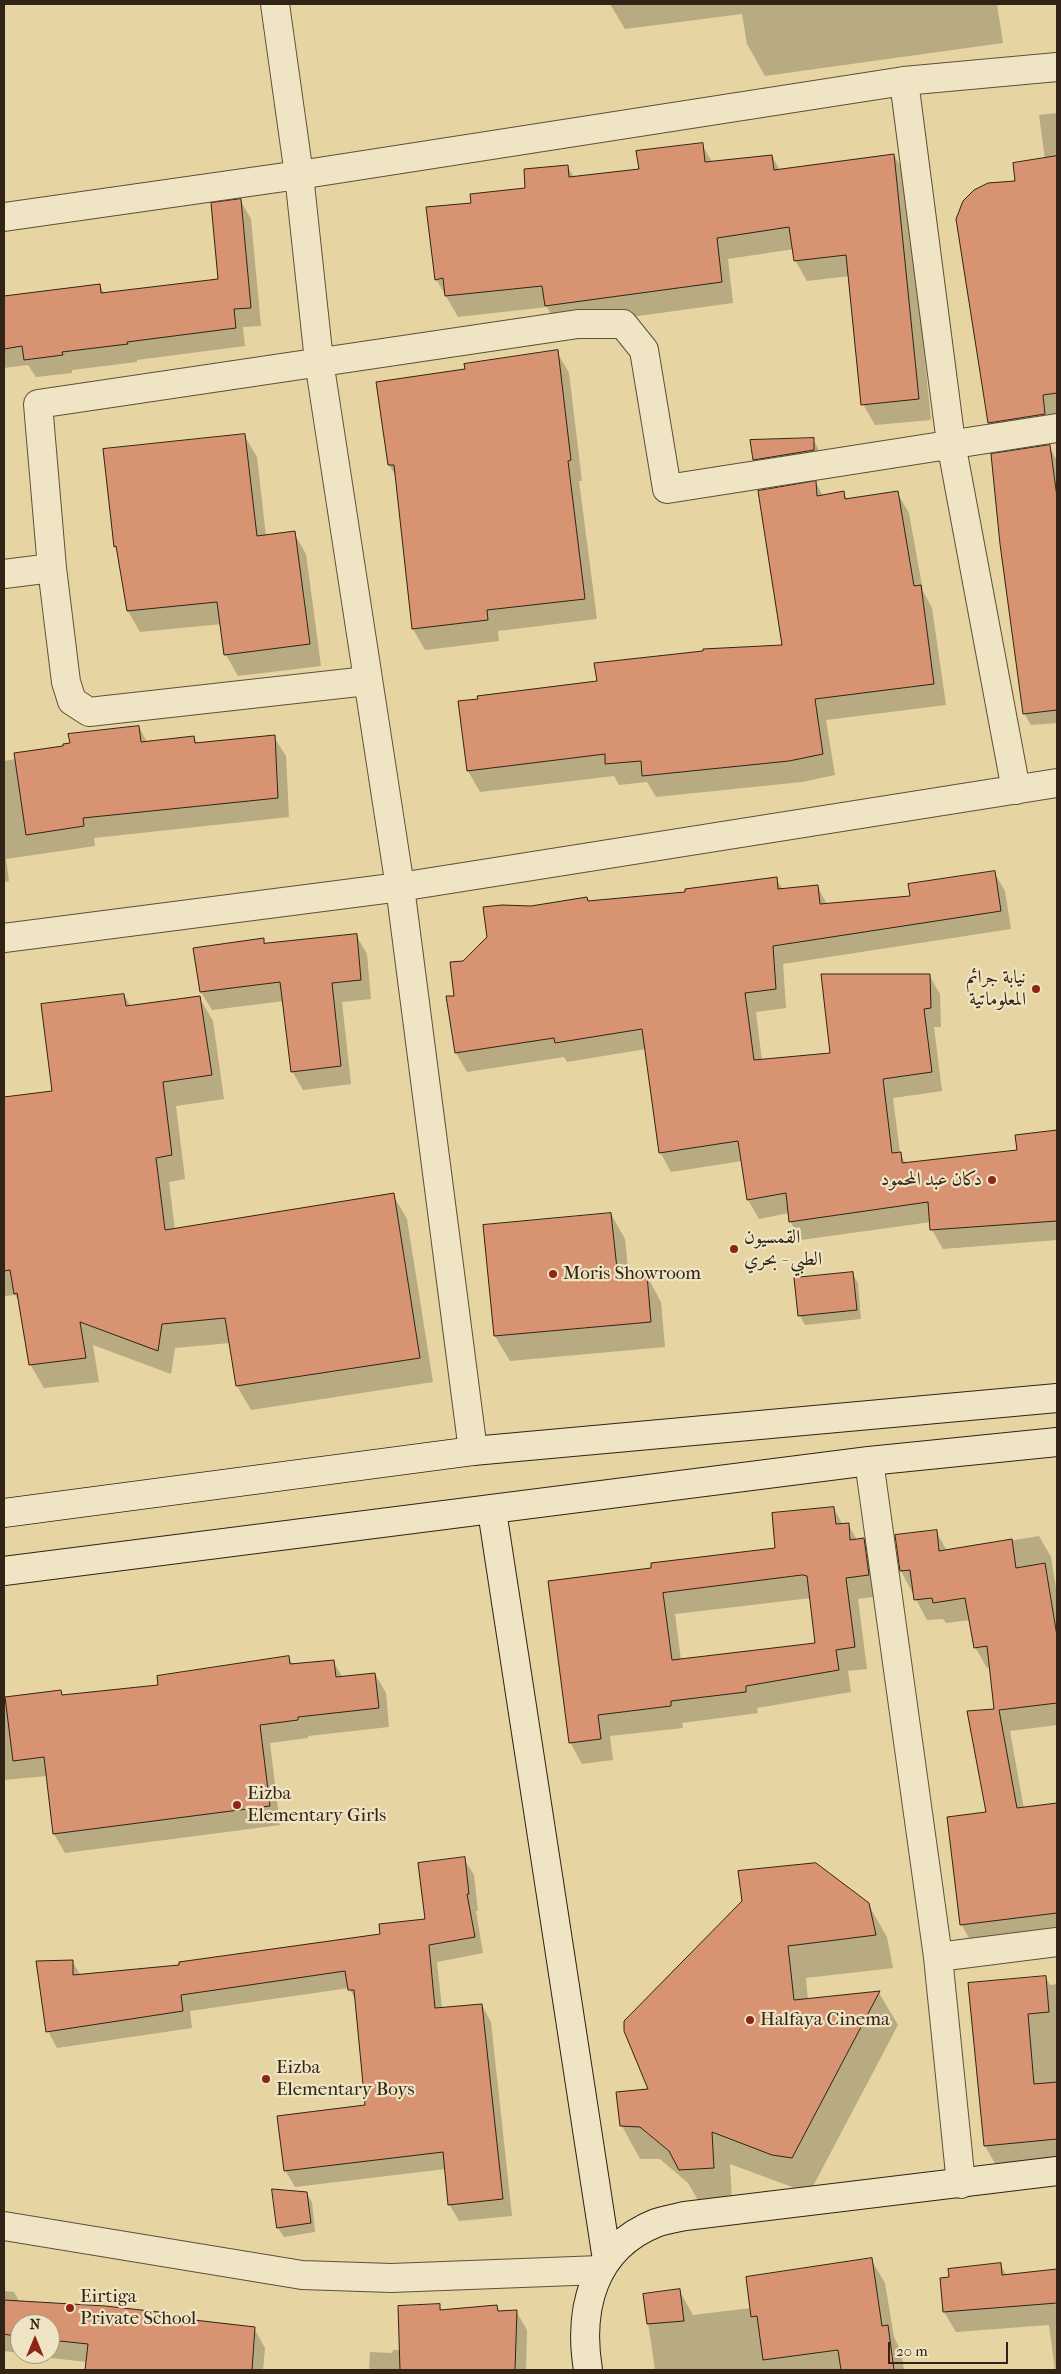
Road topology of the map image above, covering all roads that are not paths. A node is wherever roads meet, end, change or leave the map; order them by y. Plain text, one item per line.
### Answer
1 (275, 4) edge
2 (1057, 67) edge
3 (904, 81) junction
4 (298, 175) junction
5 (4, 217) edge
6 (319, 361) junction
7 (1057, 428) edge
8 (951, 444) junction
9 (52, 568) junction
10 (4, 574) edge
11 (367, 681) junction
12 (1057, 783) edge
13 (1016, 790) junction
14 (400, 887) junction
15 (4, 938) edge
16 (1057, 1398) edge
17 (1057, 1442) edge
18 (473, 1452) junction
19 (868, 1462) junction
20 (492, 1511) junction
21 (4, 1513) edge
22 (4, 1571) edge
23 (1057, 1942) edge
24 (938, 1957) junction
25 (1057, 2171) edge
26 (961, 2184) junction
27 (4, 2226) edge
28 (604, 2265) junction
29 (588, 2370) edge

1 - 4 street
2 - 3 street
3 - 4 street
3 - 8 street
4 - 5 street
4 - 6 street
6 - 8 street
6 - 9 street
6 - 11 street
7 - 8 street
8 - 13 street
9 - 10 street
9 - 11 street
11 - 14 street
12 - 13 street
13 - 14 street
14 - 15 street
14 - 18 street
16 - 18 street
17 - 19 street
18 - 21 street
19 - 20 street
19 - 24 street
20 - 22 street
20 - 28 street
23 - 24 street
24 - 26 street
25 - 26 street
26 - 28 street
27 - 28 street
28 - 29 street

